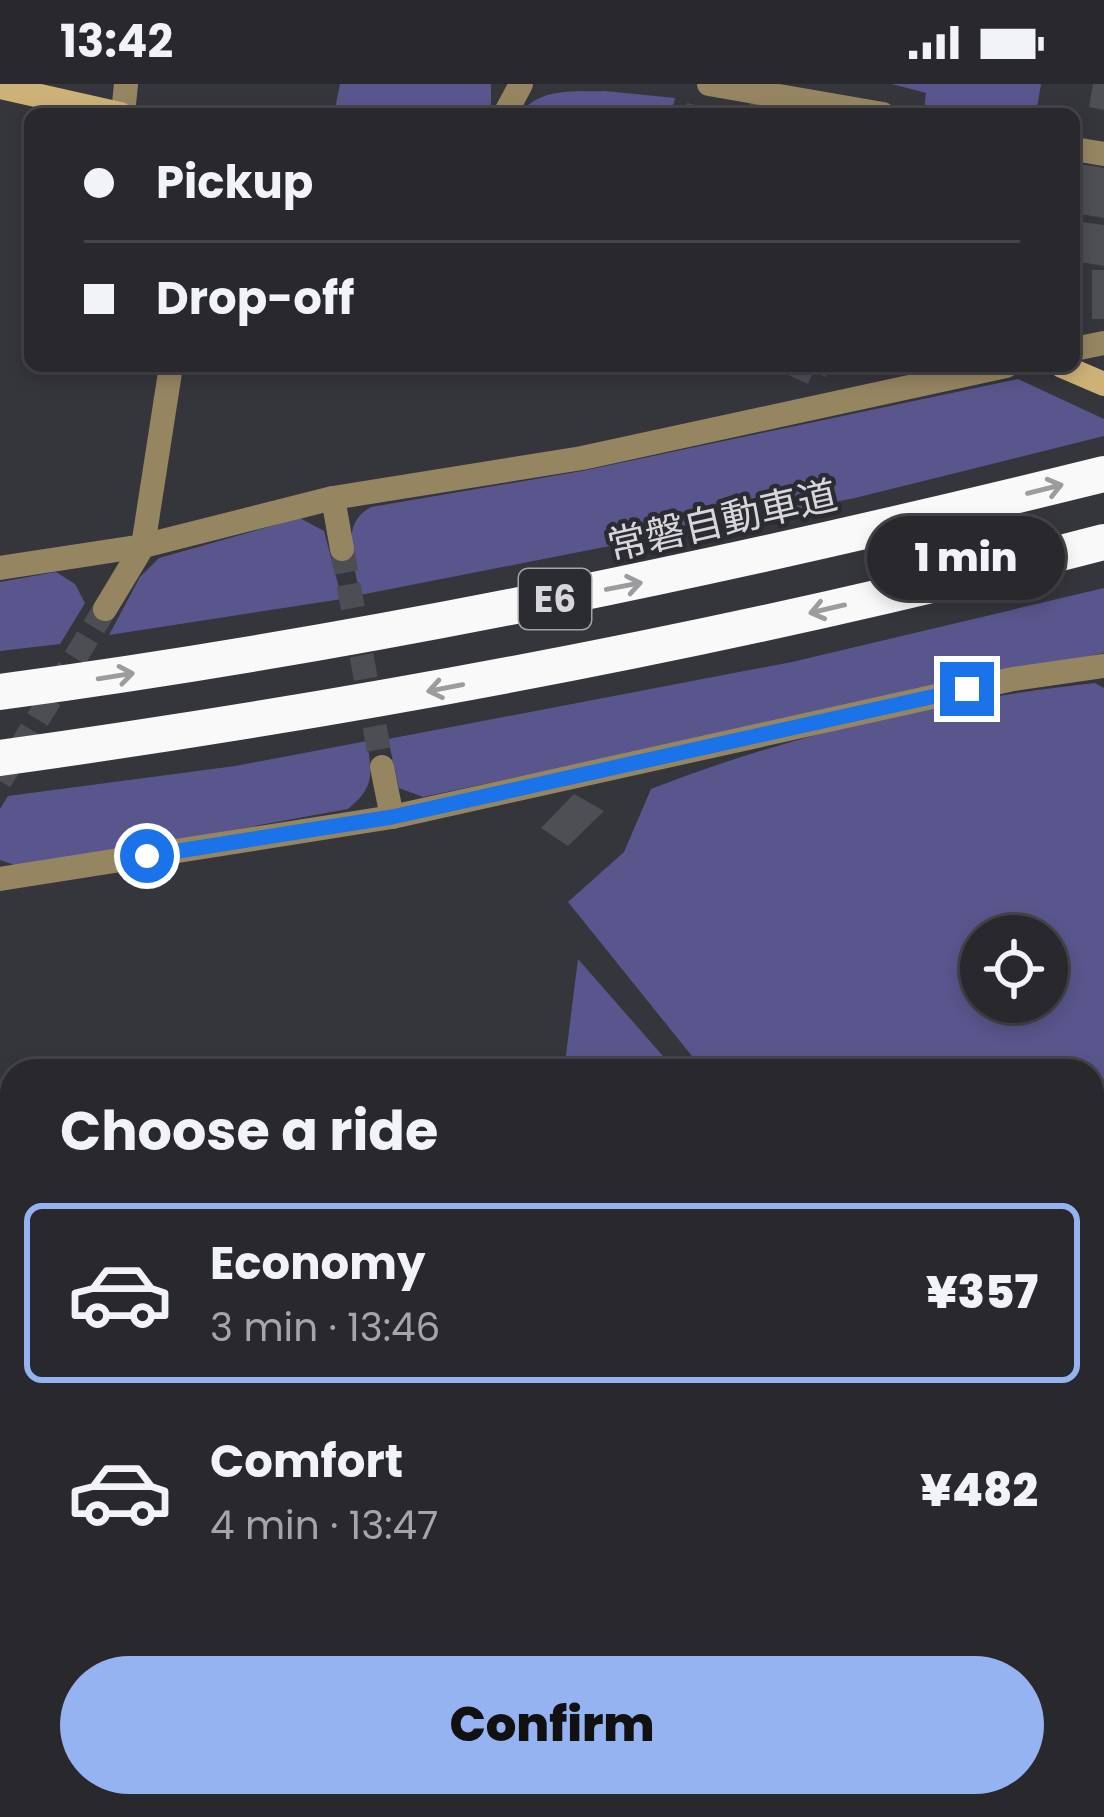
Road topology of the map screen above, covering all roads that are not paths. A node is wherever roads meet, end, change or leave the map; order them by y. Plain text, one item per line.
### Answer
1 (709, 84) edge
2 (0, 87) edge
3 (95, 108) edge
4 (848, 108) edge
5 (170, 372) edge
6 (978, 372) edge
7 (1075, 372) edge
8 (1104, 384) edge
9 (1104, 474) edge
10 (333, 498) junction
11 (1104, 542) edge
12 (143, 545) junction
13 (342, 549) tunnel mouth
14 (0, 568) edge
15 (105, 609) tunnel mouth
16 (1104, 666) edge
17 (0, 692) edge
18 (0, 758) edge
19 (382, 767) tunnel mouth
20 (392, 817) junction
21 (0, 879) edge

1 - 4 street
2 - 3 main road
5 - 12 street
6 - 10 street
7 - 8 main road
17 -> 9 highway, 常磐自動車道 / E6
10 - 12 street
10 - 13 street
11 -> 18 highway, E6
12 - 14 street
12 - 15 street
16 - 20 street
19 - 20 street
20 - 21 street

